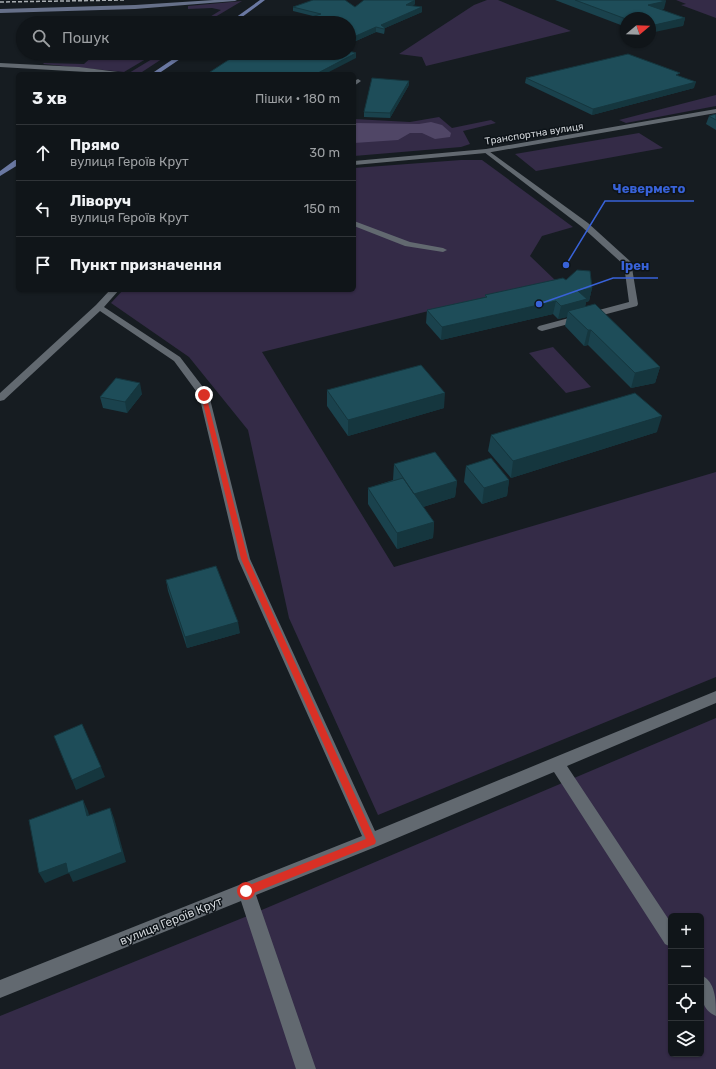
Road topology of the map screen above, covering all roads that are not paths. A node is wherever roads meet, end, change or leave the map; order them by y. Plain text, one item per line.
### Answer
1 (235, 0) edge
2 (263, 0) edge
3 (0, 11) edge
4 (240, 16) edge
5 (175, 60) edge
6 (0, 65) edge
7 (102, 72) edge
8 (157, 72) edge
9 (716, 111) edge
10 (486, 151) junction
11 (16, 163) edge
12 (356, 163) edge
13 (0, 174) edge
14 (356, 224) edge
15 (443, 250) dead end
16 (113, 292) edge
17 (99, 307) junction
18 (542, 328) dead end
19 (0, 398) edge
20 (716, 697) edge
21 (558, 765) junction
22 (372, 841) junction
23 (246, 891) junction
24 (668, 933) edge
25 (702, 985) edge
26 (0, 990) edge
27 (716, 1007) edge
28 (306, 1069) edge

1 - 3 street
2 - 4 main road
5 - 8 main road
6 - 7 street
9 - 10 street, Транспортна вулиця
10 - 12 street, Транспортна вулиця
10 - 18 street
11 - 13 main road
14 - 15 street
16 - 17 street
17 - 19 street
17 - 22 street
20 - 21 street, вулиця Героїв Крут
21 - 22 street, вулиця Героїв Крут
21 - 24 street
22 - 23 street, вулиця Героїв Крут
23 - 26 street, вулиця Героїв Крут
23 - 28 street
25 - 27 street

